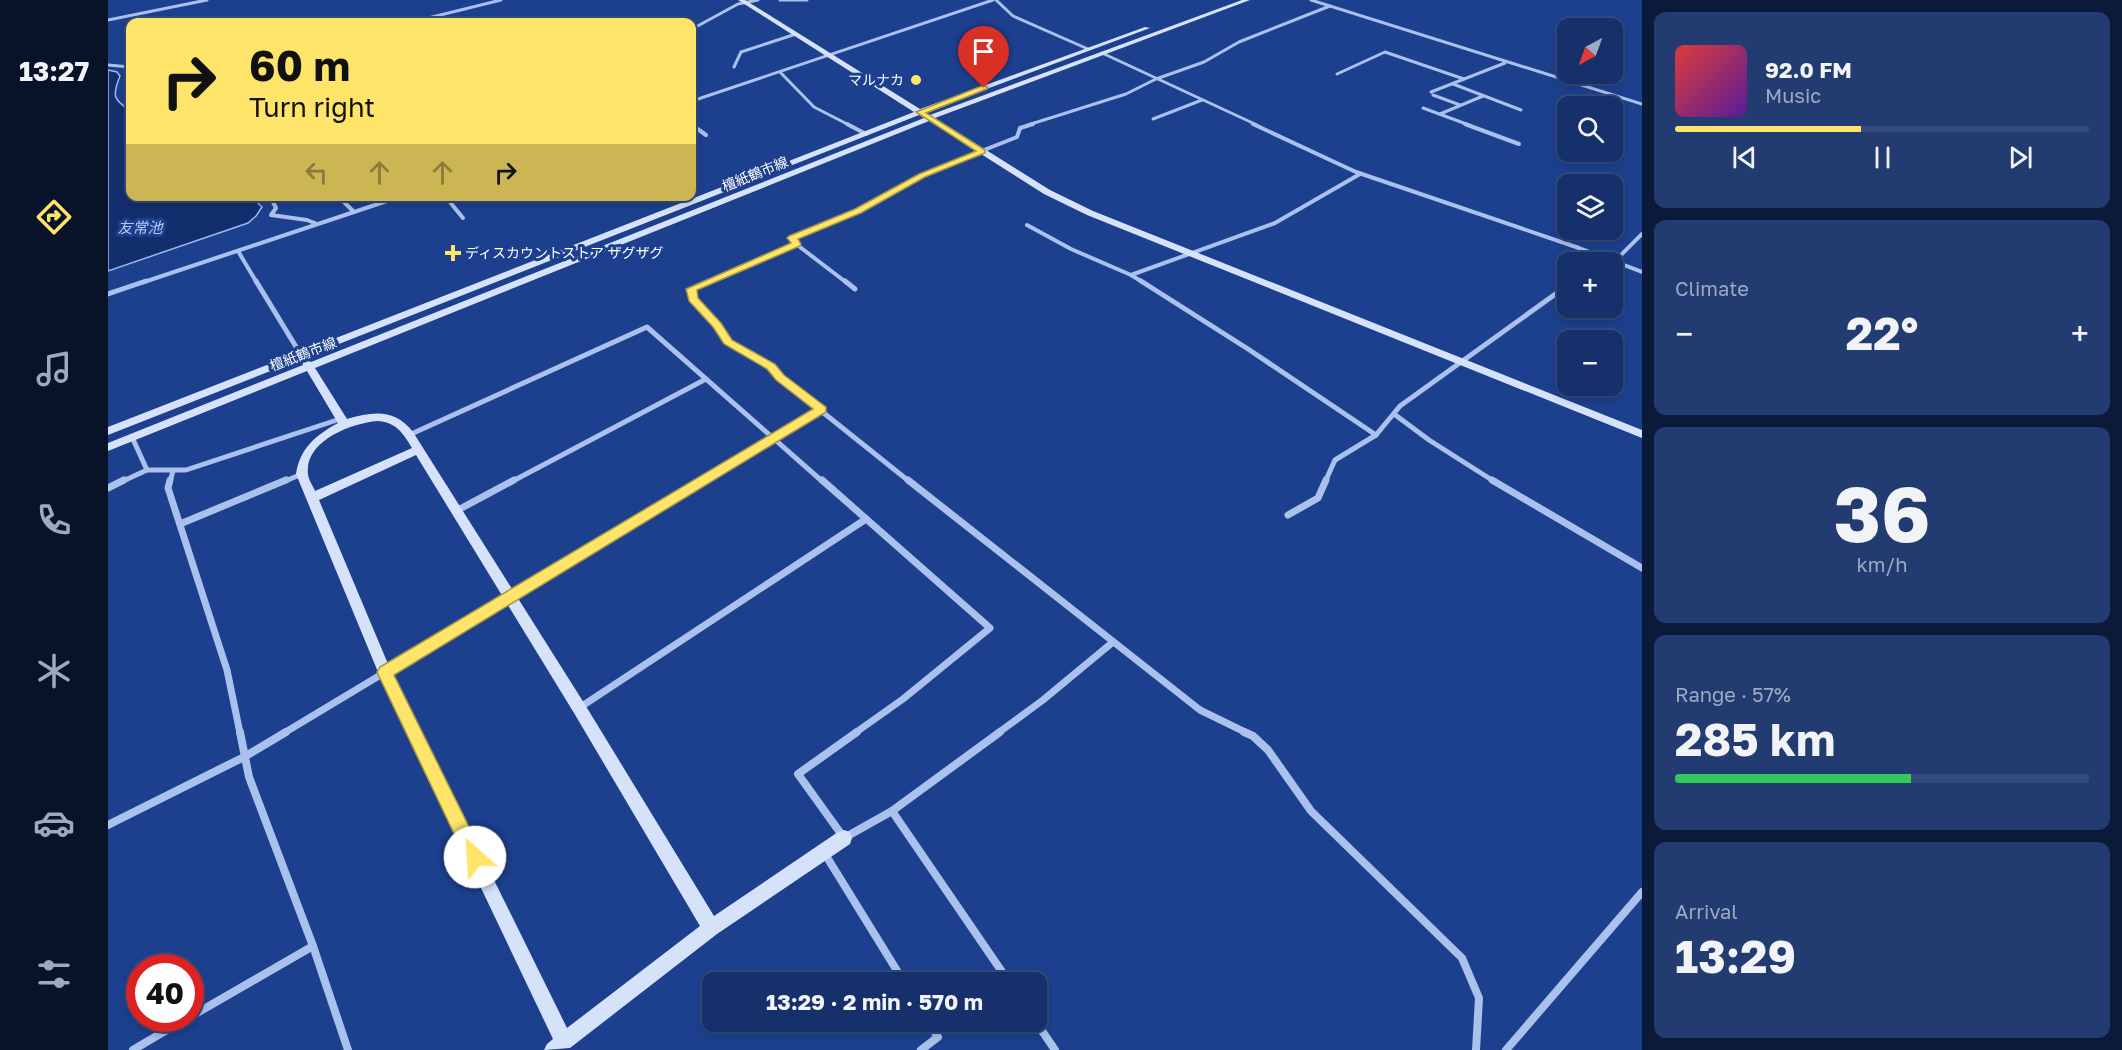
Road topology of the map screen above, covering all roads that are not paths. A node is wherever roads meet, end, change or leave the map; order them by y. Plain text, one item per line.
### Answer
1 (207, 0) edge
2 (501, 0) edge
3 (758, 0) edge
4 (780, 0) edge
5 (807, 0) edge
6 (995, 0) edge
7 (1224, 0) edge
8 (1247, 0) edge
9 (1311, 0) edge
10 (743, 1) edge
11 (1330, 6) junction
12 (428, 18) edge
13 (108, 20) edge
14 (696, 26) edge
15 (796, 34) junction
16 (1088, 49) junction
17 (1102, 53) junction
18 (831, 56) junction
19 (1506, 62) junction
20 (108, 65) edge
21 (126, 67) edge
22 (734, 67) dead end
23 (780, 72) junction
24 (1337, 74) dead end
25 (1156, 79) junction
26 (1464, 79) junction
27 (1453, 84) junction
28 (1484, 96) junction
29 (696, 100) edge
30 (1202, 100) junction
31 (1642, 104) edge
32 (1461, 105) junction
33 (1423, 108) dead end
34 (1521, 110) dead end
35 (920, 112) junction
36 (1440, 114) junction
37 (930, 118) junction
38 (1153, 119) dead end
39 (696, 128) edge
40 (866, 134) junction
41 (706, 135) dead end
42 (1518, 144) dead end
43 (982, 152) junction
44 (1360, 174) junction
45 (272, 201) edge
46 (343, 201) edge
47 (387, 201) edge
48 (449, 201) edge
49 (354, 212) junction
50 (463, 218) dead end
51 (317, 225) junction
52 (1026, 225) dead end
53 (1642, 234) edge
54 (796, 244) junction
55 (238, 250) junction
56 (1591, 252) edge
57 (1623, 253) edge
58 (1190, 255) junction
59 (1623, 264) edge
60 (1642, 272) edge
61 (1131, 275) junction
62 (855, 289) dead end
63 (1557, 293) edge
64 (108, 294) edge
65 (305, 361) junction
66 (1462, 362) junction
67 (706, 379) junction
68 (822, 410) junction
69 (1394, 414) junction
70 (342, 421) junction
71 (108, 431) edge
72 (1642, 434) edge
73 (410, 435) junction
74 (1376, 435) junction
75 (132, 437) junction
76 (772, 438) junction
77 (108, 447) edge
78 (418, 450) junction
79 (147, 470) junction
80 (173, 471) junction
81 (302, 474) junction
82 (108, 488) edge
83 (311, 498) junction
84 (456, 511) junction
85 (1288, 515) dead end
86 (866, 519) junction
87 (180, 524) junction
88 (1642, 568) edge
89 (509, 598) junction
90 (1113, 642) junction
91 (385, 672) junction
92 (579, 708) junction
93 (244, 757) junction
94 (892, 811) junction
95 (108, 825) edge
96 (844, 838) junction
97 (823, 850) junction
98 (1642, 892) edge
99 (711, 928) junction
100 (314, 946) junction
101 (898, 972) edge
102 (1002, 972) edge
103 (204, 1009) edge
104 (164, 1032) edge
105 (935, 1032) edge
106 (1043, 1032) edge
107 (559, 1046) edge
108 (133, 1050) edge
109 (348, 1050) edge
110 (921, 1050) edge
111 (1055, 1050) edge
112 (1476, 1050) edge
113 (1506, 1050) edge

1 - 13 street
2 - 12 street
3 - 10 street
4 - 5 street
6 - 16 street
6 - 18 street
7 - 16 main road, 檀紙鶴市線
8 - 17 main road, 檀紙鶴市線
9 - 11 street
10 - 14 street
10 - 15 main road
11 - 19 street
11 - 25 street
15 - 18 main road
15 - 22 street
16 - 35 main road, 檀紙鶴市線
17 - 25 street
17 - 37 main road, 檀紙鶴市線
18 - 23 street
18 - 35 main road
19 - 26 street
19 - 31 street
20 - 21 street
23 - 29 street
23 - 40 street
24 - 26 street
25 - 30 street
25 - 43 street
26 - 27 street
27 - 28 street
27 - 32 street
28 - 32 street
28 - 34 street
30 - 38 street
30 - 44 street
32 - 36 street
33 - 36 street
35 - 37 main road
35 - 40 main road, 檀紙鶴市線
36 - 42 street
37 - 43 main road
37 - 65 main road, 檀紙鶴市線
39 - 41 street
40 - 65 main road, 檀紙鶴市線
43 - 54 street
43 - 58 main road
44 - 56 street
44 - 58 street
45 - 51 street
46 - 49 street
47 - 49 street
48 - 50 street
49 - 51 street
51 - 55 street
52 - 61 street
53 - 57 street
54 - 62 street
54 - 68 street
55 - 64 street
55 - 65 street
58 - 61 street
58 - 66 main road
59 - 60 street
61 - 74 street
63 - 66 street
65 - 70 main road
65 - 71 main road, 檀紙鶴市線
65 - 75 main road, 檀紙鶴市線
66 - 69 street
66 - 72 main road
67 - 73 street
67 - 76 street
67 - 84 street
68 - 76 street
68 - 90 street
69 - 74 street
69 - 88 street
70 - 73 main road
70 - 80 street
70 - 81 main road
73 - 78 main road
74 - 85 street
75 - 77 main road, 檀紙鶴市線
75 - 79 street
76 - 86 street
76 - 89 street
78 - 83 main road
78 - 84 main road
79 - 80 street
79 - 82 street
80 - 87 street
81 - 83 main road
81 - 87 street
83 - 91 main road
84 - 89 main road
86 - 92 street
86 - 96 street
87 - 93 street
89 - 91 street
89 - 92 main road
90 - 94 street
90 - 112 street
91 - 93 street
91 - 107 main road
92 - 99 main road
93 - 95 street
93 - 100 street
94 - 96 street
94 - 102 street
96 - 97 main road
97 - 99 main road
97 - 101 street
98 - 113 street
99 - 107 main road
100 - 103 street
100 - 109 street
104 - 108 street
105 - 110 street
106 - 111 street

